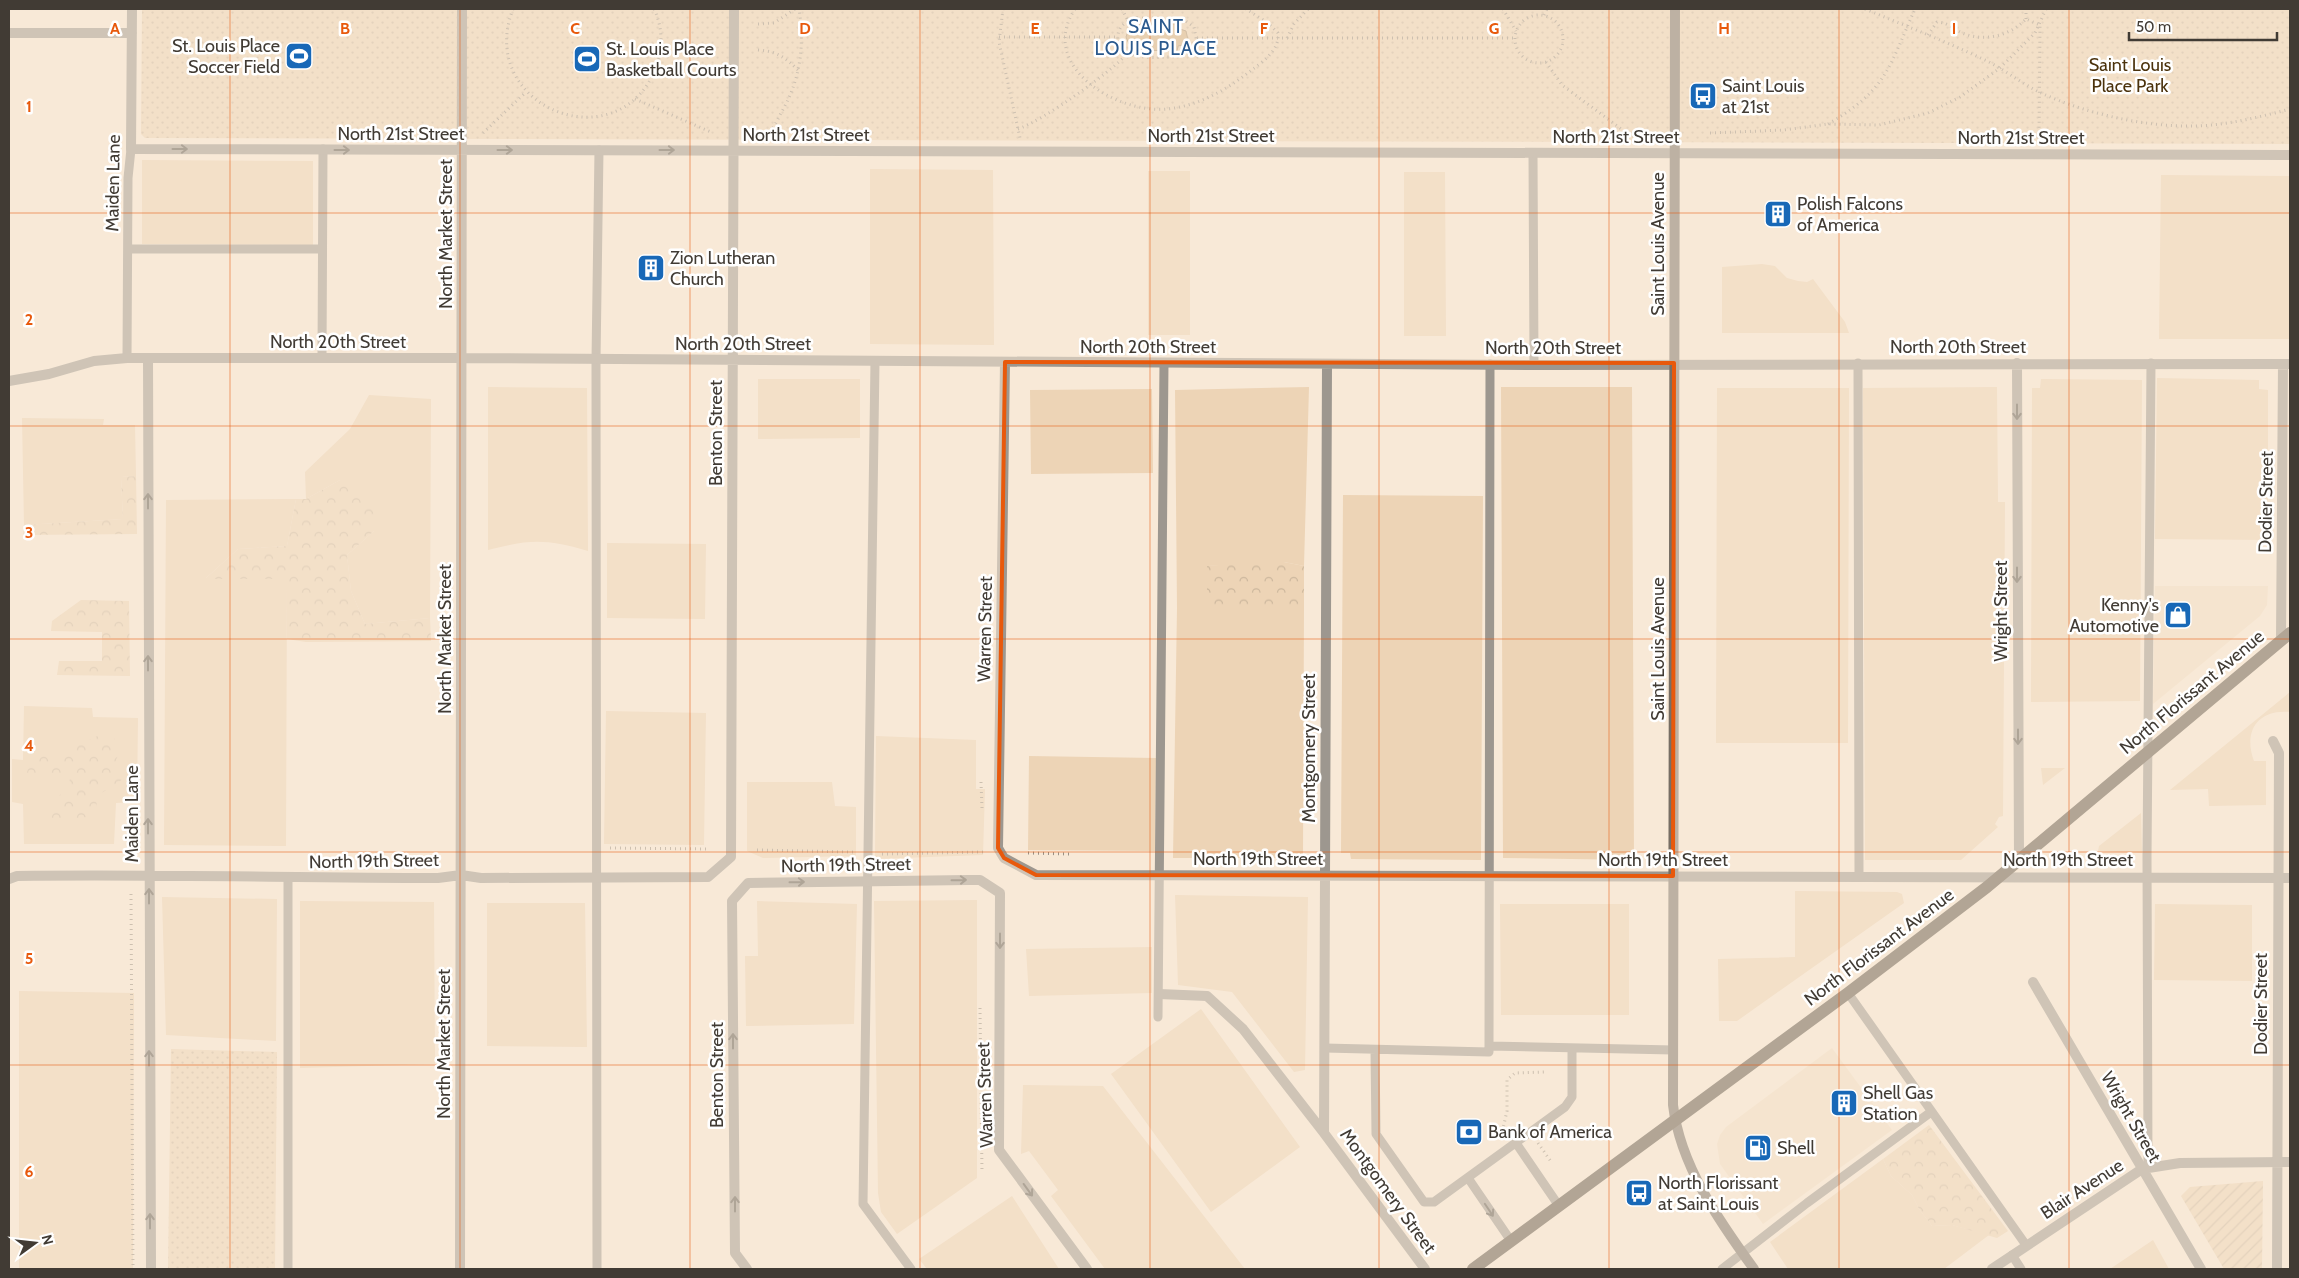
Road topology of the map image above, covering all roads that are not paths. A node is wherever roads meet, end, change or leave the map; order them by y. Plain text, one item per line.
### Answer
1 (132, 9) edge
2 (462, 9) edge
3 (734, 9) edge
4 (1675, 9) edge
5 (9, 33) edge
6 (132, 33) junction
7 (131, 149) junction
8 (323, 150) junction
9 (462, 150) junction
10 (599, 150) junction
11 (734, 151) junction
12 (1533, 153) junction
13 (1674, 153) junction
14 (2290, 155) edge
15 (128, 248) junction
16 (322, 249) junction
17 (127, 358) junction
18 (148, 358) junction
19 (322, 358) junction
20 (462, 358) junction
21 (596, 360) junction
22 (733, 361) junction
23 (875, 362) junction
24 (1005, 362) junction
25 (1164, 363) junction
26 (1674, 363) junction
27 (1858, 363) junction
28 (2017, 363) junction
29 (2151, 363) junction
30 (1327, 364) junction
31 (1490, 364) junction
32 (2287, 364) edge
33 (1534, 365) junction
34 (9, 381) edge
35 (2286, 637) edge
36 (2273, 741) dead end
37 (2148, 752) junction
38 (731, 857) joint
39 (2019, 859) junction
40 (148, 874) junction
41 (461, 875) junction
42 (1036, 875) joint
43 (1160, 876) junction
44 (1325, 876) junction
45 (1490, 876) junction
46 (1673, 876) junction
47 (1859, 876) junction
48 (2147, 876) junction
49 (1998, 877) junction
50 (288, 878) junction
51 (596, 878) junction
52 (2278, 878) junction
53 (2290, 878) edge
54 (9, 879) edge
55 (868, 881) junction
56 (748, 883) joint
57 (1000, 893) joint
58 (2033, 982) dead end
59 (1159, 994) junction
60 (1848, 994) junction
61 (1158, 1017) dead end
62 (1489, 1046) junction
63 (1325, 1048) junction
64 (1572, 1048) junction
65 (1375, 1050) junction
66 (1673, 1050) junction
67 (1931, 1112) junction
68 (1675, 1120) junction
69 (1324, 1133) junction
70 (1516, 1143) junction
71 (2277, 1162) junction
72 (2290, 1162) edge
73 (2145, 1168) junction
74 (1468, 1178) junction
75 (1560, 1206) junction
76 (1510, 1242) junction
77 (2026, 1245) junction
78 (1743, 1254) junction
79 (2012, 1255) junction
80 (151, 1269) edge
81 (288, 1269) edge
82 (460, 1269) edge
83 (597, 1269) edge
84 (747, 1269) edge
85 (911, 1269) edge
86 (1087, 1269) edge
87 (1425, 1269) edge
88 (1473, 1269) edge
89 (1722, 1269) edge
90 (1754, 1269) edge
91 (1992, 1269) edge
92 (2021, 1269) edge
93 (2201, 1269) edge
94 (2277, 1269) edge

1 - 6 street, Maiden Lane
2 - 9 street, North Market Street
3 - 11 street, Benton Street
4 - 13 street, Saint Louis Avenue
5 - 6 street
6 - 7 street, Maiden Lane
7 -> 8 street, North 21st Street
7 - 15 lane, Maiden Lane
8 -> 9 street, North 21st Street
8 - 16 lane
9 -> 10 street, North 21st Street
9 - 20 street, North Market Street
10 -> 11 street, North 21st Street
10 - 21 lane
11 - 12 street, North 21st Street
11 - 22 street, Benton Street
12 - 13 street, North 21st Street
12 - 33 lane
13 - 14 street, North 21st Street
13 - 26 street, Saint Louis Avenue
15 - 16 lane
15 - 17 lane, Maiden Lane
16 - 19 lane
17 - 18 street, North 20th Street
17 - 34 street, North 20th Street
18 - 19 street, North 20th Street
40 -> 18 street, Maiden Lane
19 - 20 street, North 20th Street
20 - 21 street, North 20th Street
20 - 41 street, North Market Street
21 - 22 street, North 20th Street
21 - 51 lane
22 - 23 street, North 20th Street
22 - 38 street, Benton Street
23 - 24 street, North 20th Street
23 - 55 lane
24 - 25 street, North 20th Street
24 - 42 street, Warren Street
25 - 30 street, North 20th Street
25 - 43 lane
26 - 27 street, North 20th Street
26 - 33 street, North 20th Street
26 - 46 street, Saint Louis Avenue
27 - 28 street, North 20th Street
27 - 47 lane
28 - 29 street, North 20th Street
28 -> 39 street, Wright Street
29 - 32 street, North 20th Street
29 - 37 lane
30 - 31 street, North 20th Street
30 - 44 street, Montgomery Street
31 - 33 street, North 20th Street
31 - 45 lane
32 - 35 street, Dodier Street
35 - 37 main road, North Florissant Avenue
36 - 52 street, Dodier Street
37 - 39 main road, North Florissant Avenue
37 - 48 lane
38 - 51 street, North 19th Street
39 - 49 main road, North Florissant Avenue
40 - 50 street, North 19th Street
40 - 54 street, North 19th Street
80 -> 40 street, Maiden Lane
41 - 50 street, North 19th Street
41 - 51 street, North 19th Street
41 - 82 street, North Market Street
42 - 43 street, North 19th Street
43 - 44 street, North 19th Street
43 - 59 lane
44 - 45 street, North 19th Street
44 - 63 street, Montgomery Street
45 - 46 street, North 19th Street
45 - 62 lane
46 - 47 street, North 19th Street
46 - 66 street, Saint Louis Avenue
47 - 49 street, North 19th Street
48 - 49 street, North 19th Street
48 - 52 street, North 19th Street
48 - 73 lane
49 - 60 main road, North Florissant Avenue
50 - 81 lane
51 - 83 lane
52 - 53 street, North 19th Street
52 - 71 street, Dodier Street
56 -> 55 street, North 19th Street
55 -> 57 street, North 19th Street
55 - 85 lane
84 -> 56 street, Benton Street
57 -> 86 street, Warren Street
58 - 73 street, Wright Street
59 - 61 lane
59 - 69 street, Montgomery Street
60 - 67 lane
60 - 68 main road, North Florissant Avenue
62 - 64 lane
62 - 65 lane
63 - 65 lane
63 - 69 street, Montgomery Street
64 - 66 lane
64 - 70 lane
65 - 74 lane
66 - 68 street, Saint Louis Avenue
67 - 77 lane
67 - 78 lane
68 - 75 main road, North Florissant Avenue
68 - 78 street, Saint Louis Avenue
69 - 87 street, Montgomery Street
70 - 74 lane
70 - 75 lane
71 - 72 street, Blair Avenue
71 - 73 street, Blair Avenue
71 - 94 street, Dodier Street
73 - 77 street, Blair Avenue
73 - 93 street, Wright Street
74 -> 76 lane
75 - 76 main road, North Florissant Avenue
76 - 88 main road, North Florissant Avenue
77 - 79 street, Blair Avenue
78 - 89 lane
78 - 90 street, Saint Louis Avenue
79 - 91 street, Blair Avenue
79 - 92 lane

